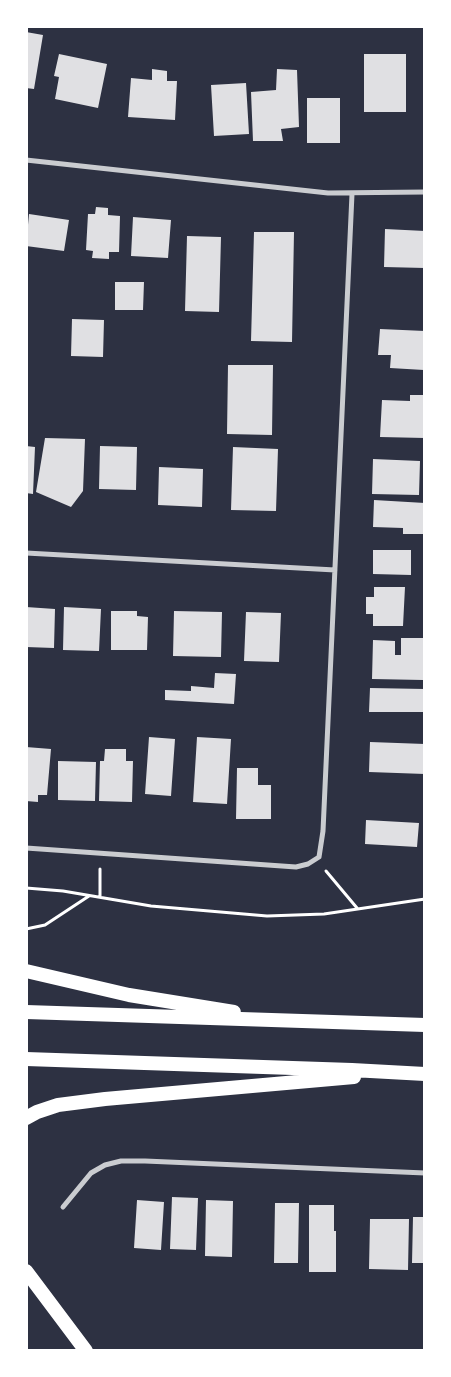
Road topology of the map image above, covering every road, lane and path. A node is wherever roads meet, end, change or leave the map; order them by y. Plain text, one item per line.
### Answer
1 (26, 160) edge
2 (425, 192) edge
3 (352, 194) junction
4 (26, 553) edge
5 (335, 570) junction
6 (26, 848) edge
7 (100, 853) junction
8 (319, 857) junction
9 (26, 888) edge
10 (90, 896) junction
11 (100, 897) junction
12 (425, 899) edge
13 (358, 908) junction
14 (26, 929) edge
15 (26, 970) edge
16 (26, 1012) edge
17 (294, 1022) junction
18 (425, 1025) edge
19 (26, 1059) edge
20 (404, 1073) junction
21 (425, 1074) edge
22 (26, 1118) edge
23 (425, 1173) edge
24 (63, 1207) dead end
25 (26, 1271) edge
26 (86, 1351) edge

1 - 3 street
2 - 3 street
3 - 5 street
4 - 5 street
5 - 8 street
6 - 7 street
7 - 8 street
7 - 11 path
8 - 13 path
9 - 10 path
10 - 11 path
10 - 14 path
11 - 13 path
12 - 13 path
15 - 17 highway
16 - 17 highway
17 - 18 highway
19 - 20 highway
20 - 21 highway
20 - 22 highway
23 - 24 street
25 - 26 highway

